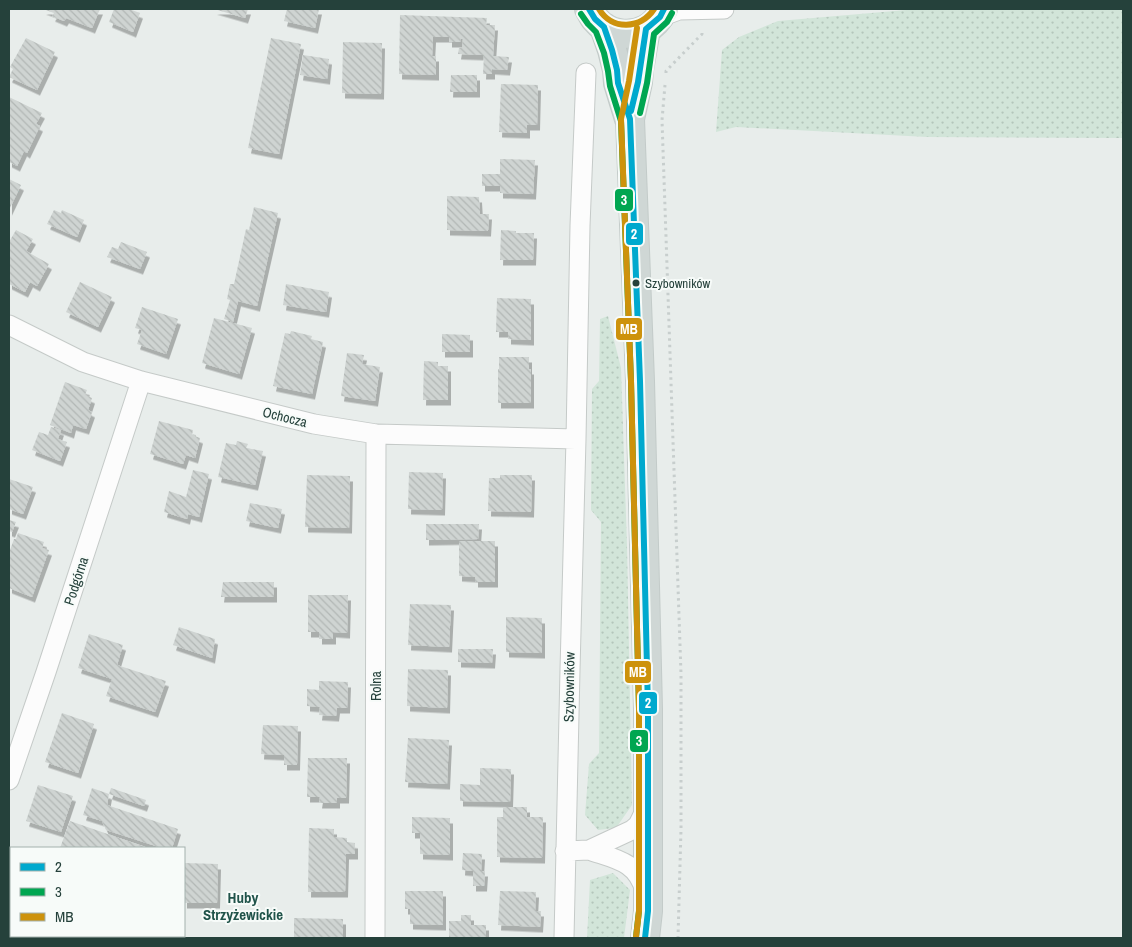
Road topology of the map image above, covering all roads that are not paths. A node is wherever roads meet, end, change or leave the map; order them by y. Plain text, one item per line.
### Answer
1 (704, 9) edge
2 (724, 9) edge
3 (596, 18) edge
4 (656, 18) edge
5 (586, 73) dead end
6 (630, 119) junction
7 (9, 325) edge
8 (141, 381) junction
9 (376, 434) junction
10 (576, 439) junction
11 (9, 780) edge
12 (648, 798) junction
13 (589, 850) junction
14 (565, 851) junction
15 (648, 902) junction
16 (375, 938) edge
17 (564, 938) edge
18 (645, 938) edge

1 - 2 street
1 - 4 street
3 - 4 main road
3 - 6 main road
4 - 6 main road
5 - 10 street, Szybowników
6 - 12 main road
7 - 8 street, Ochocza
8 - 9 street, Ochocza
8 - 11 street, Podgórna
9 - 10 street, Ochocza
9 - 16 street, Rolna
10 - 14 street, Szybowników
12 - 13 street
12 - 15 main road
13 - 14 street
13 - 15 street
14 - 17 street, Szybowników
15 - 18 main road

